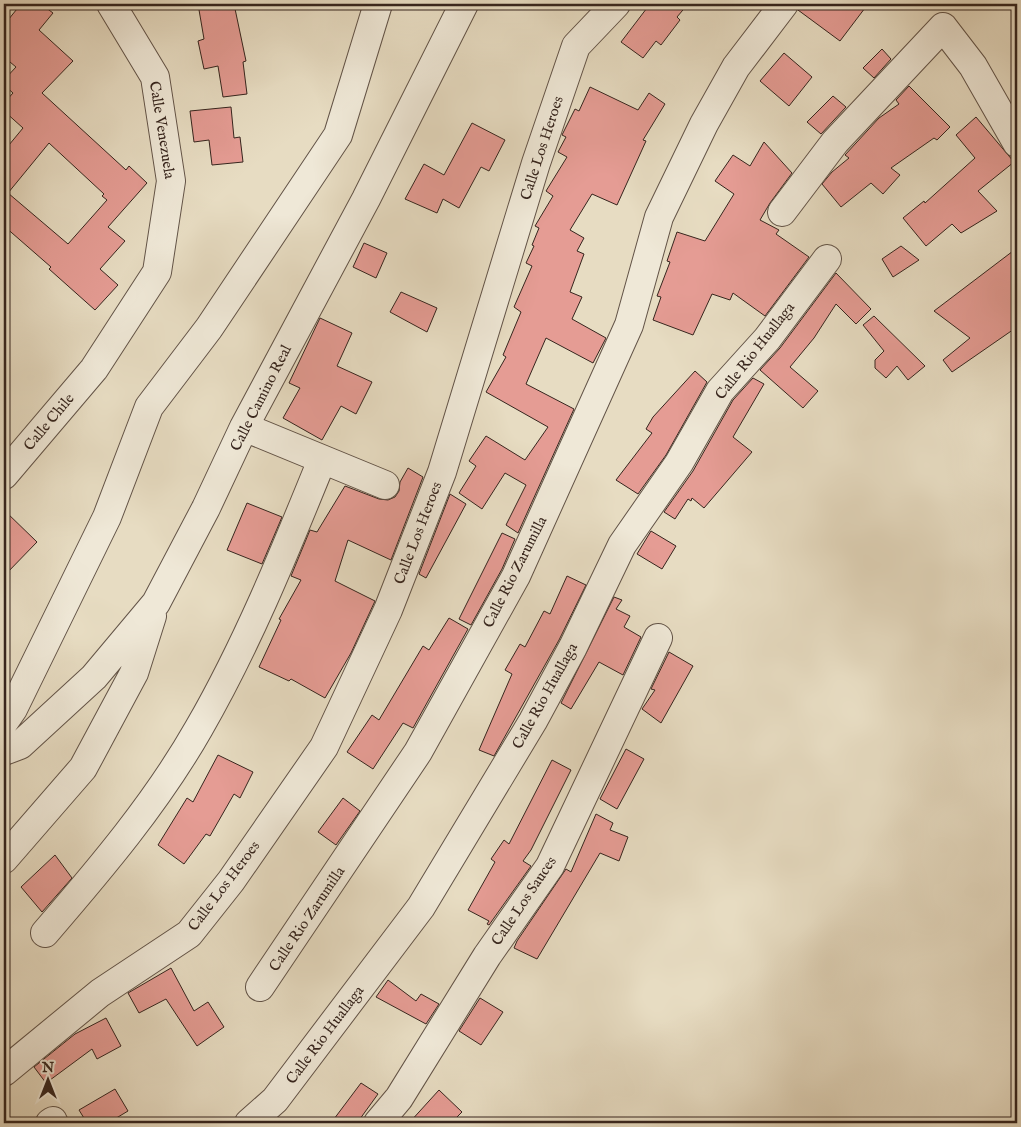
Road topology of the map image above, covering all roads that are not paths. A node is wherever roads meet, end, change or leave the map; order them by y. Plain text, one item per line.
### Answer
1 (111, 4) edge
2 (378, 4) edge
3 (464, 4) edge
4 (616, 4) edge
5 (784, 4) edge
6 (1017, 143) edge
7 (782, 212) dead end
8 (827, 259) dead end
9 (94, 369) joint
10 (244, 427) junction
11 (322, 460) junction
12 (6, 468) edge
13 (385, 486) dead end
14 (156, 603) junction
15 (658, 638) dead end
16 (4, 722) edge
17 (4, 751) edge
18 (4, 859) edge
19 (46, 933) dead end
20 (260, 987) dead end
21 (4, 1072) edge
22 (249, 1123) edge
23 (378, 1123) edge

1 - 9 street, Calle Venezuela
2 - 16 street
3 - 10 street, Calle Camino Real
4 - 21 street, Calle Los Heroes
5 - 20 street, Calle Rio Zarumilla
6 - 7 street
8 - 22 street, Calle Rio Huallaga
9 - 12 street, Calle Chile
10 - 11 street
10 - 14 street, Calle Camino Real
11 - 13 street
11 - 19 street
14 - 17 street, Calle Camino Real
14 - 18 street
15 - 23 street, Calle Los Sauces

